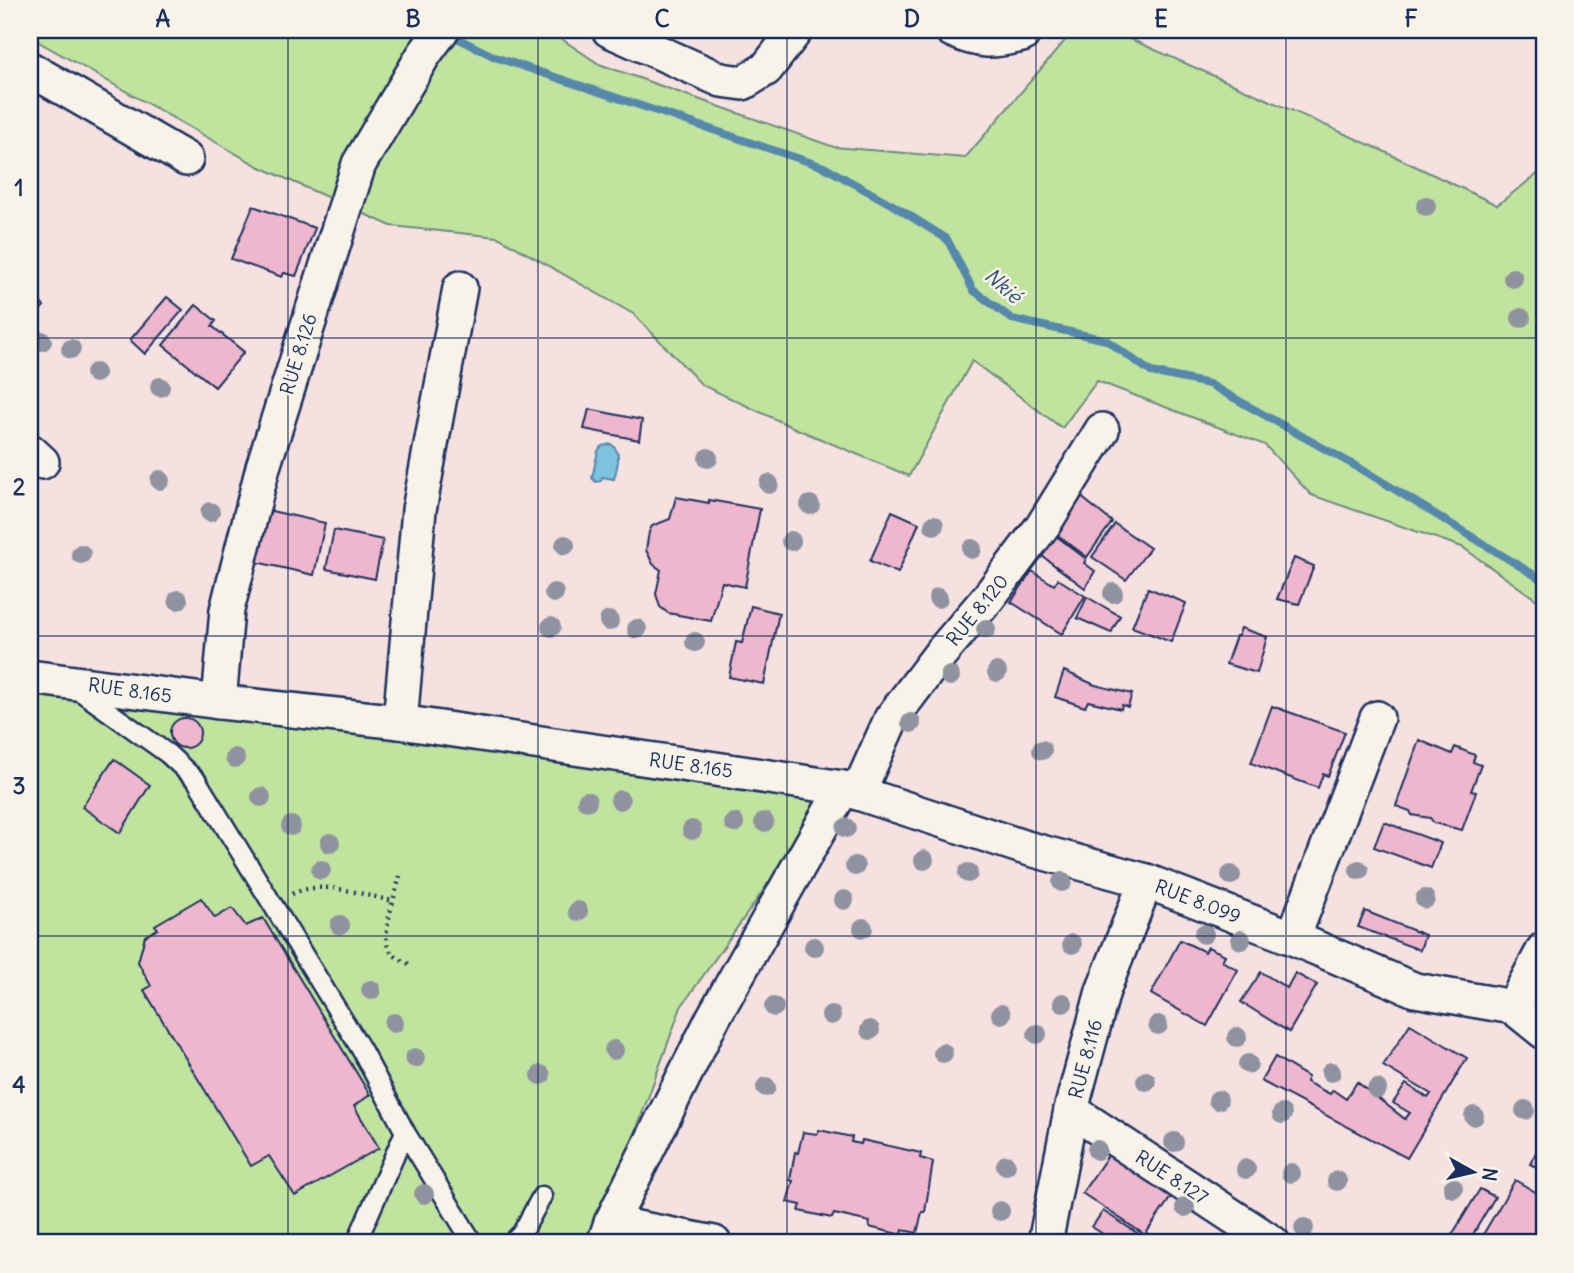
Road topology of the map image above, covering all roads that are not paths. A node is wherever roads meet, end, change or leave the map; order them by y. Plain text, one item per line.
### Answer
1 (442, 30) edge
2 (609, 30) edge
3 (796, 30) edge
4 (952, 30) edge
5 (1025, 30) edge
6 (30, 69) edge
7 (186, 159) dead end
8 (460, 288) dead end
9 (1102, 430) dead end
10 (30, 677) edge
11 (66, 681) junction
12 (219, 702) junction
13 (1377, 718) dead end
14 (400, 722) junction
15 (850, 790) junction
16 (1146, 881) junction
17 (1293, 938) junction
18 (1544, 949) edge
19 (1513, 1007) junction
20 (1544, 1032) edge
21 (1071, 1110) junction
22 (405, 1132) junction
23 (542, 1196) dead end
24 (607, 1233) edge
25 (356, 1243) edge
26 (473, 1243) edge
27 (512, 1243) edge
28 (713, 1243) edge
29 (1045, 1243) edge
30 (1273, 1243) edge

1 - 12 street, RUE 8.126
2 - 3 street
4 - 5 street
6 - 7 street
8 - 14 street
9 - 15 street, RUE 8.120
10 - 11 street, RUE 8.165
11 - 12 street, RUE 8.165
11 - 22 lane
12 - 14 street, RUE 8.165
13 - 17 street
14 - 15 street, RUE 8.165
15 - 16 street, RUE 8.099
15 - 24 street
16 - 17 street, RUE 8.099
16 - 21 street, RUE 8.116
17 - 19 street, RUE 8.099
18 - 19 street
19 - 20 street, RUE 8.099
21 - 29 street, RUE 8.116
21 - 30 street, RUE 8.127
22 - 25 lane
22 - 26 lane
23 - 27 lane
24 - 28 street

